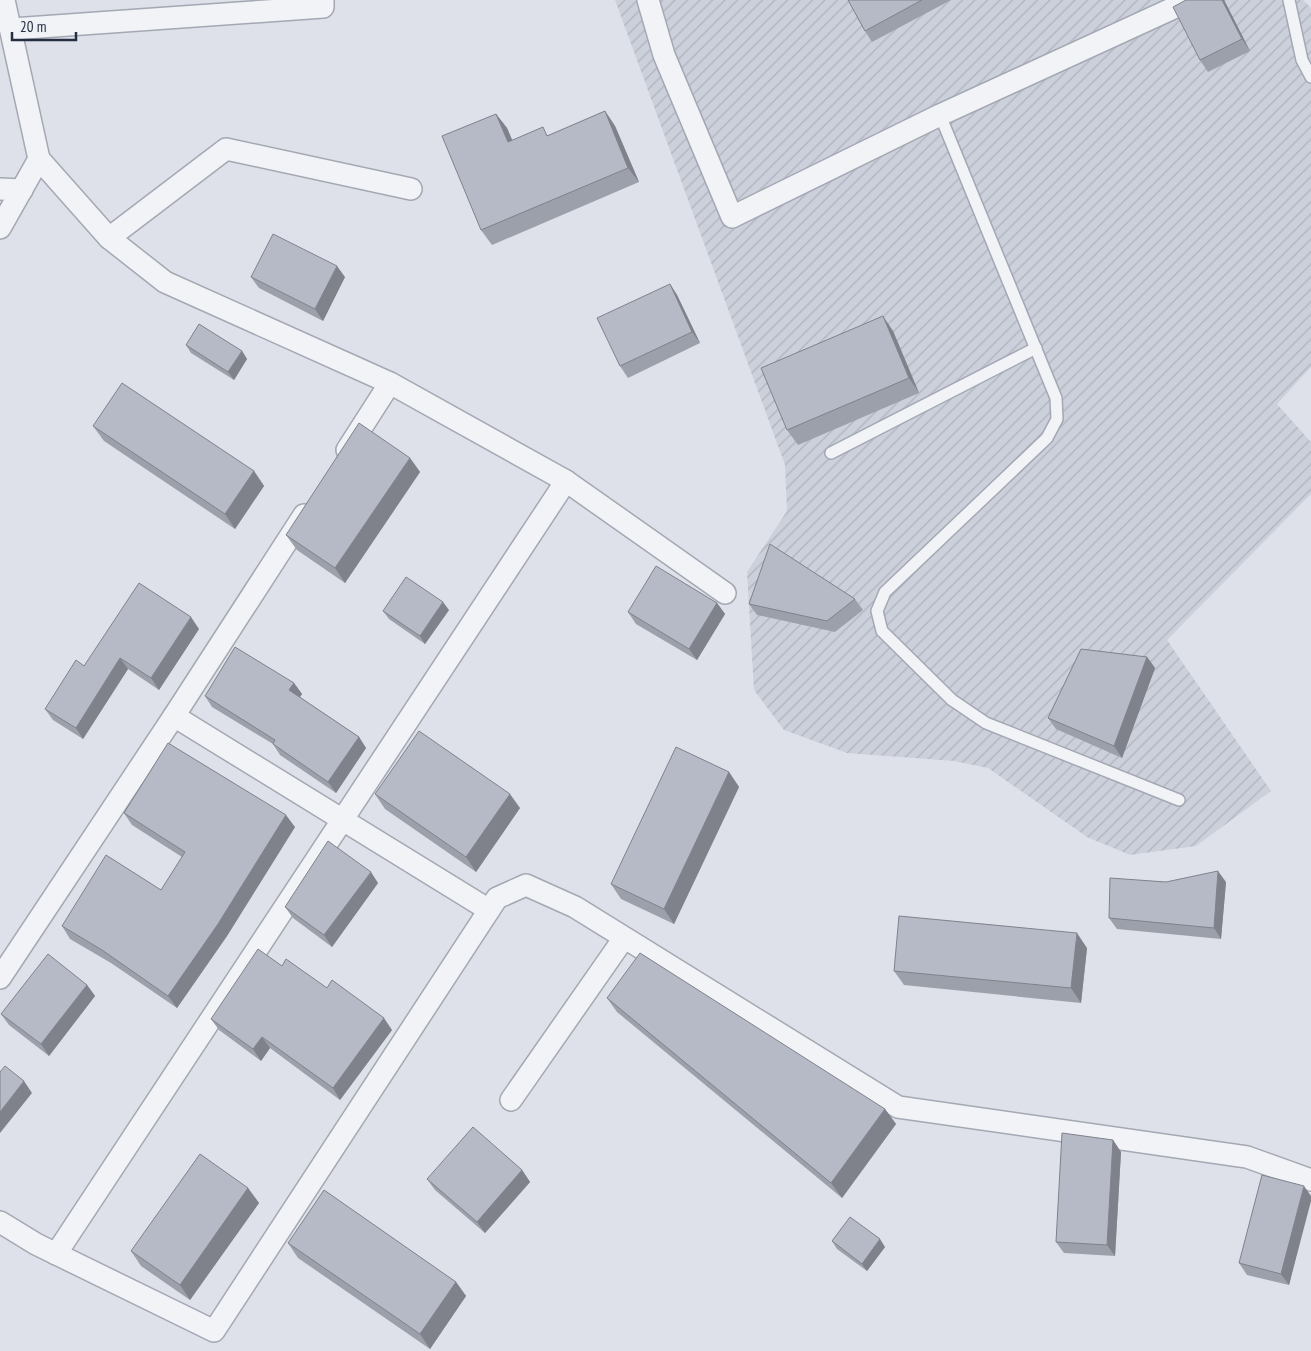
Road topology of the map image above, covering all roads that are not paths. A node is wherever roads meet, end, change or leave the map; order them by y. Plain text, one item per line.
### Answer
1 (4, 0) edge
2 (323, 0) edge
3 (648, 0) edge
4 (1191, 0) edge
5 (1290, 0) edge
6 (12, 29) junction
7 (1311, 77) edge
8 (940, 115) junction
9 (39, 159) junction
10 (0, 189) edge
11 (22, 190) junction
12 (410, 190) dead end
13 (0, 228) edge
14 (109, 238) junction
15 (1036, 348) junction
16 (390, 383) junction
17 (830, 453) dead end
18 (336, 466) edge
19 (566, 481) junction
20 (314, 499) edge
21 (725, 593) dead end
22 (174, 716) junction
23 (1179, 800) dead end
24 (344, 820) junction
25 (490, 910) junction
26 (624, 938) junction
27 (0, 978) edge
28 (511, 1100) dead end
29 (1311, 1180) edge
30 (0, 1222) edge
31 (56, 1254) junction

1 - 6 street
2 - 6 street
3 - 8 street
4 - 8 street
5 - 7 lane
6 - 9 street
8 - 15 lane
9 - 11 street
9 - 14 street
10 - 11 street
11 - 13 street
12 - 14 street
14 - 16 street
15 - 17 lane
15 - 23 lane
16 - 18 street
16 - 19 street
19 - 21 street
19 - 24 street
20 - 22 street
22 - 24 street
22 - 27 street
24 - 25 street
24 - 31 street
25 - 26 street
25 - 31 street
26 - 28 street
26 - 29 street
30 - 31 street

